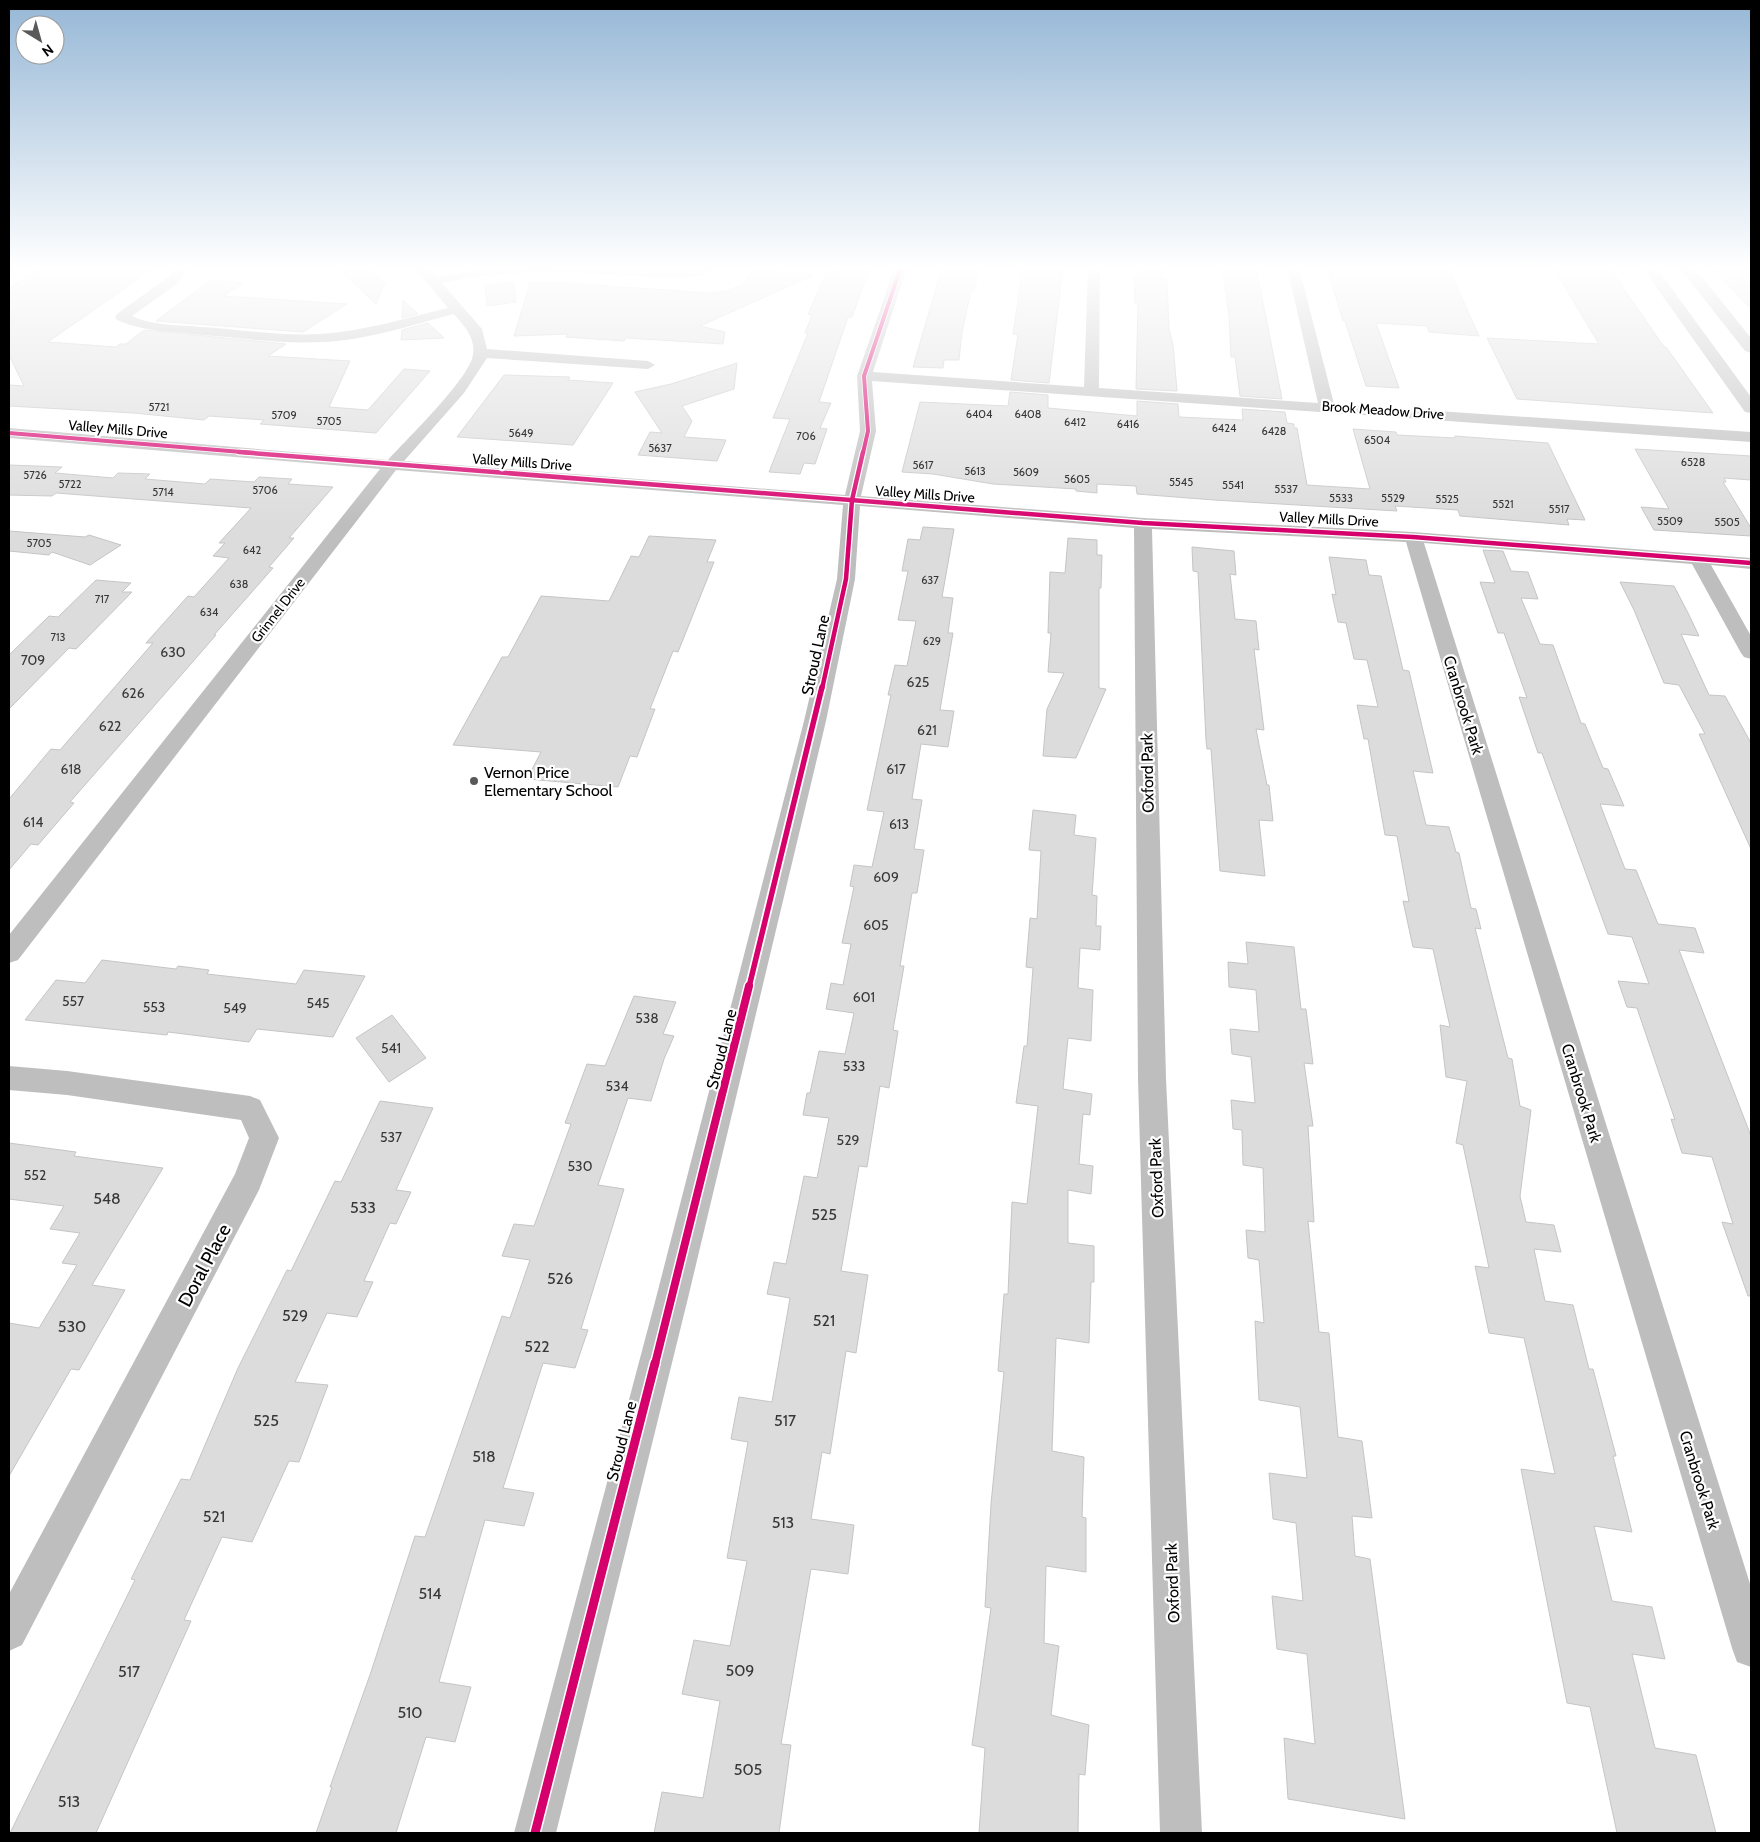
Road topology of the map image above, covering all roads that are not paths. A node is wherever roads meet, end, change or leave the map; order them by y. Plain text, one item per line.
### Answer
1 (481, 353) joint
2 (872, 353) edge
3 (1092, 353) edge
4 (1313, 353) edge
5 (1711, 353) edge
6 (648, 365) dead end
7 (864, 376) junction
8 (1091, 391) junction
9 (1326, 406) junction
10 (1751, 408) edge
11 (9, 433) edge
12 (1751, 436) edge
13 (392, 465) junction
14 (852, 500) junction
15 (1143, 523) junction
16 (1413, 537) junction
17 (1698, 559) junction
18 (1751, 563) edge
19 (1751, 653) edge
20 (9, 953) edge
21 (9, 1078) edge
22 (9, 1632) edge
23 (1751, 1648) edge
24 (535, 1833) edge
25 (1181, 1833) edge

1 - 6 street
1 - 13 street, Grinnel Drive
2 - 7 street, Stroud Lane
3 - 8 street
4 - 9 street
5 - 10 main road
7 - 8 street, Brook Meadow Drive
7 - 14 street, Stroud Lane
8 - 9 street, Brook Meadow Drive
9 - 12 street, Brook Meadow Drive
11 - 13 street, Valley Mills Drive
13 - 14 street, Valley Mills Drive
13 - 20 street, Grinnel Drive
14 - 15 street, Valley Mills Drive
14 - 24 street, Stroud Lane
15 - 16 street, Valley Mills Drive
15 - 25 street, Oxford Park
16 - 17 street, Valley Mills Drive
16 - 23 street, Cranbrook Park
17 - 18 street, Valley Mills Drive
17 - 19 street
21 - 22 street, Doral Place

